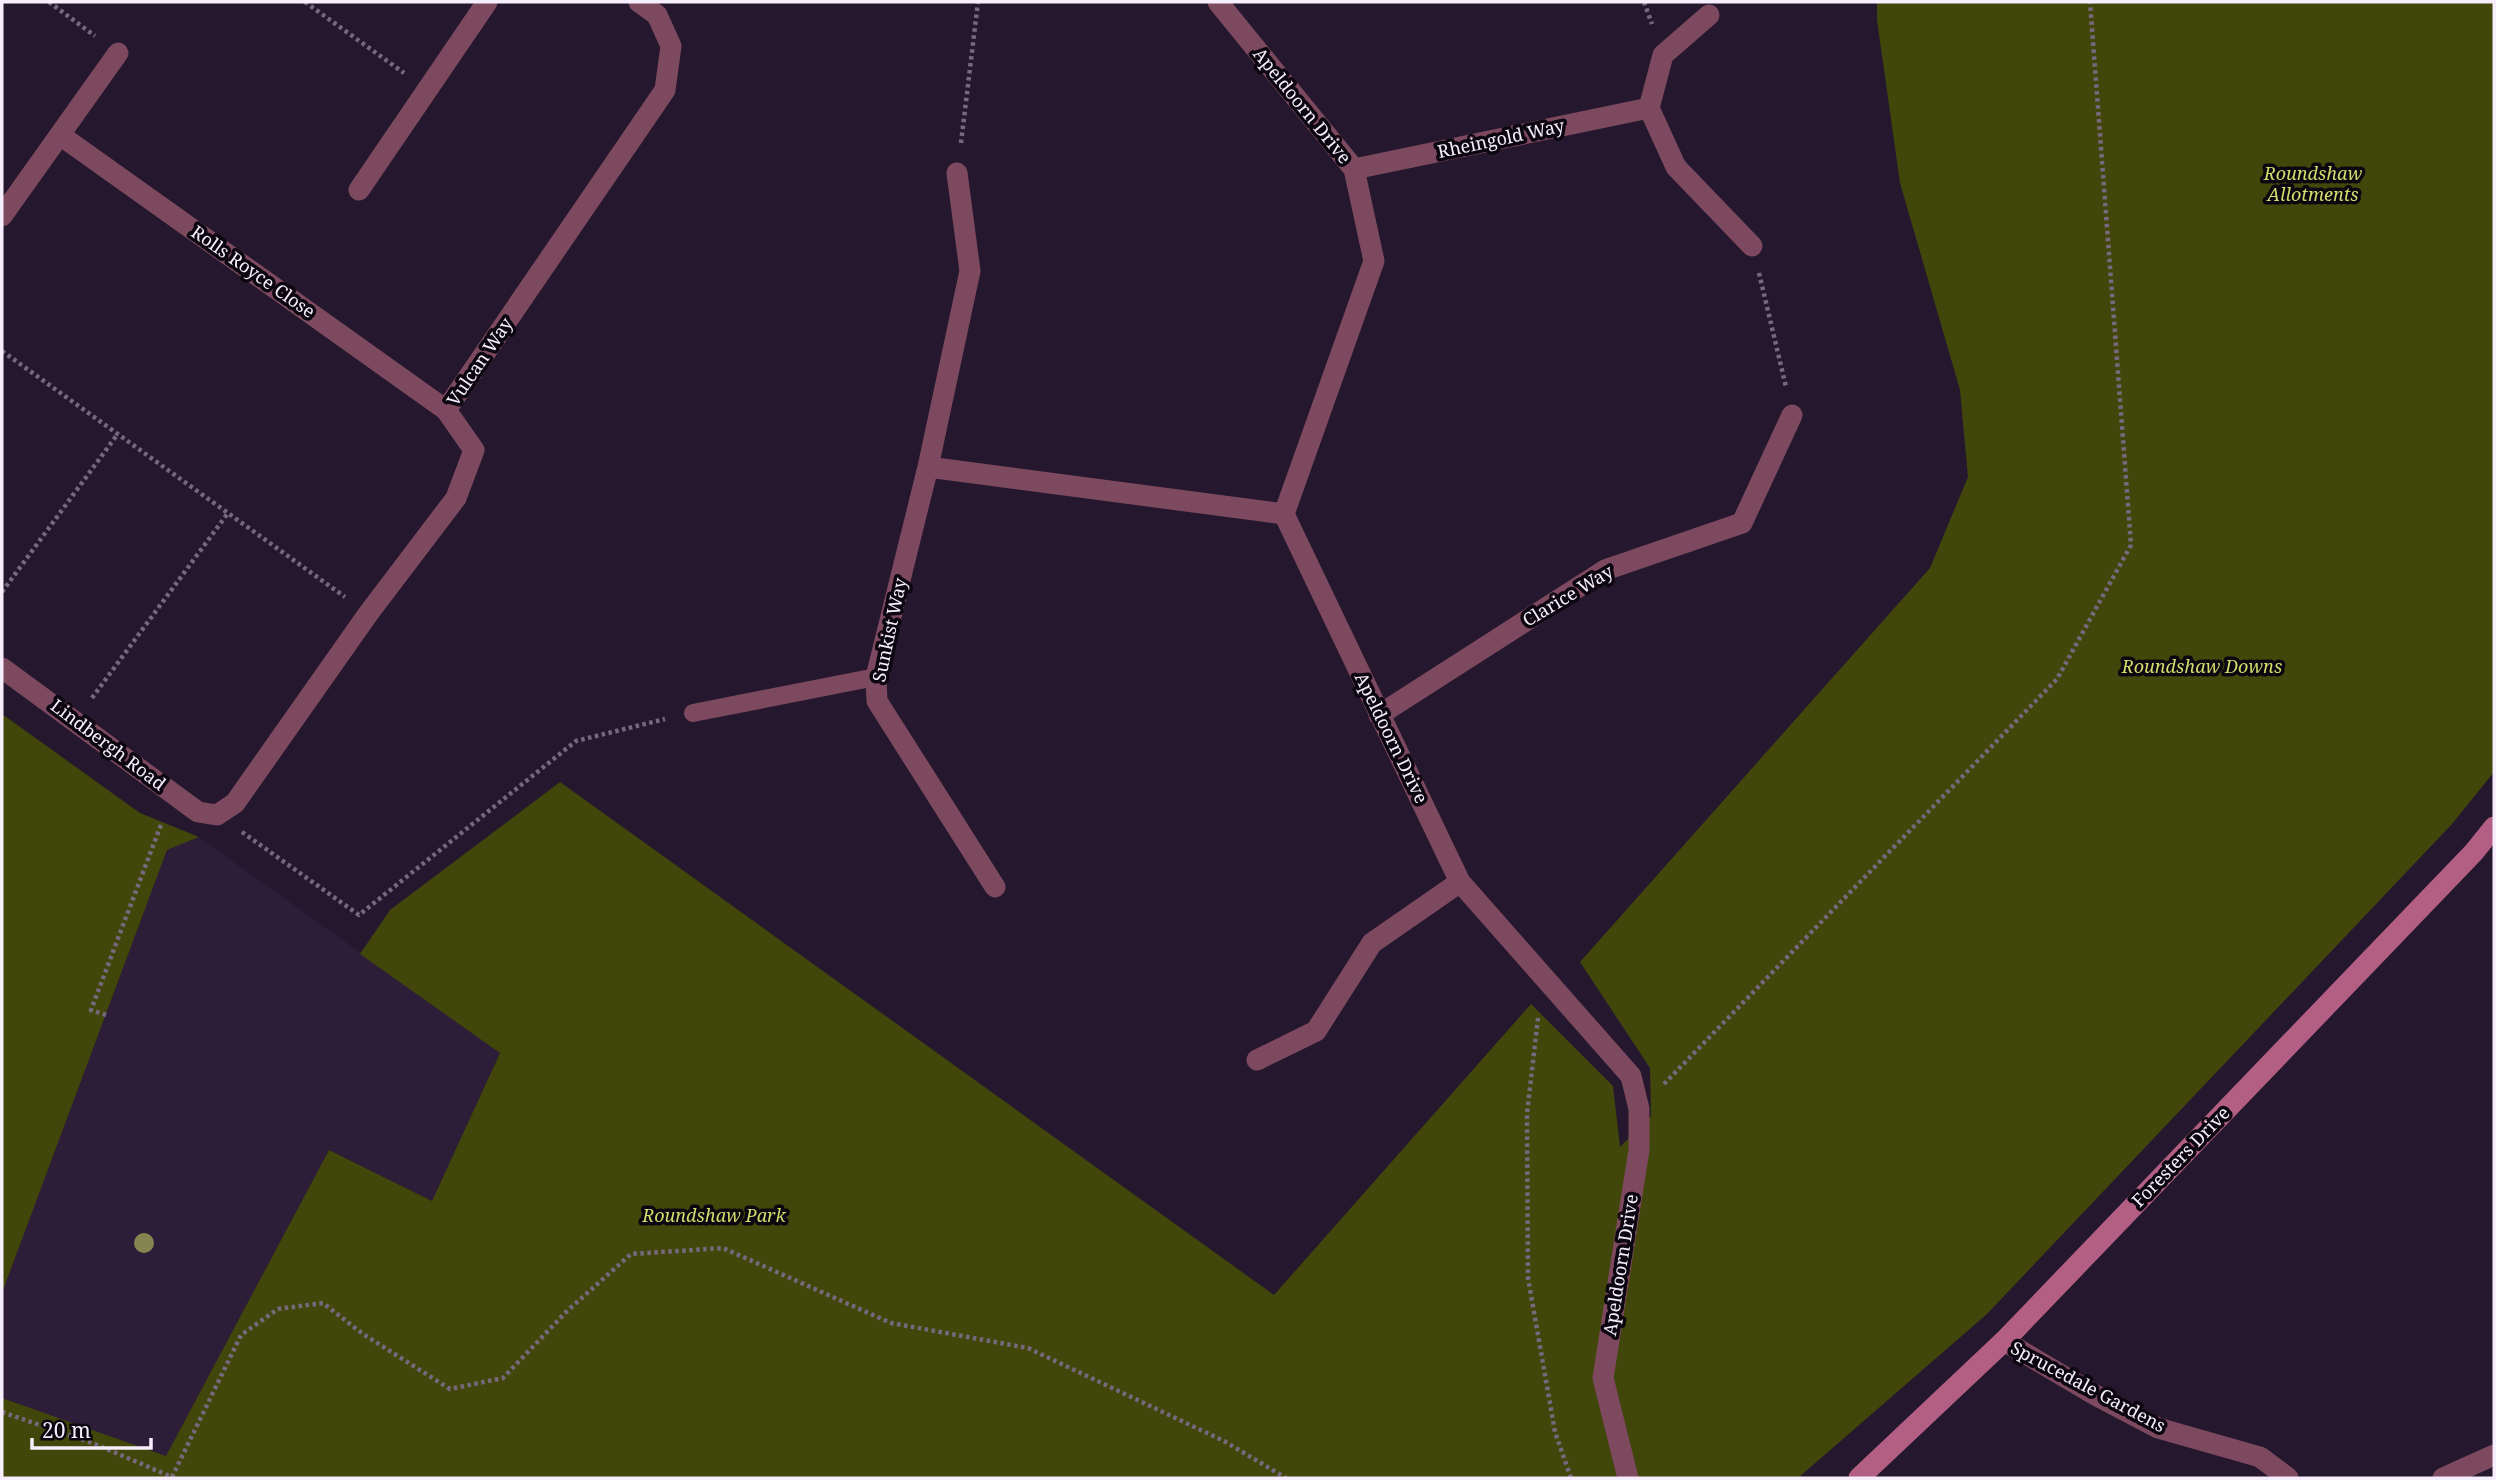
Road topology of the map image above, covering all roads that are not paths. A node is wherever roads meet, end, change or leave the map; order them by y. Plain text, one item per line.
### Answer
1 (488, 2) edge
2 (639, 2) edge
3 (1218, 2) edge
4 (1709, 15) dead end
5 (118, 53) road end
6 (1649, 108) junction
7 (60, 135) junction
8 (1354, 169) junction
9 (957, 173) road end
10 (359, 190) dead end
11 (2, 216) edge
12 (1752, 246) road end
13 (446, 410) junction
14 (1792, 415) road end
15 (928, 467) junction
16 (1284, 514) junction
17 (2, 667) edge
18 (876, 677) junction
19 (693, 713) road end
20 (1379, 715) junction
21 (217, 815) joint
22 (2494, 827) edge
23 (1460, 882) junction
24 (995, 887) dead end
25 (1257, 1060) dead end
26 (2004, 1341) junction
27 (2494, 1455) edge
28 (1628, 1478) edge
29 (1858, 1478) edge
30 (2288, 1478) edge
31 (2443, 1478) edge

1 - 10 street
2 - 13 street, Vulcan Way
3 - 8 street, Apeldoorn Drive
4 - 6 street
5 - 7 street
6 - 8 street, Rheingold Way
6 - 12 street
7 - 11 street
7 - 13 street, Rolls Royce Close
8 - 16 street, Apeldoorn Drive
9 - 15 street, Sunkist Way
13 - 21 street, Vulcan Way
14 - 20 street, Clarice Way
15 - 16 street
15 - 18 street, Sunkist Way
16 - 20 street, Apeldoorn Drive
17 - 21 street, Lindbergh Road
18 - 19 lane
18 - 24 street, Sunkist Way
20 - 23 street, Apeldoorn Drive
22 - 26 main road, Foresters Drive
23 - 25 street
23 - 28 street, Apeldoorn Drive
26 - 29 main road, Foresters Drive
26 - 30 street, Sprucedale Gardens
27 - 31 street

